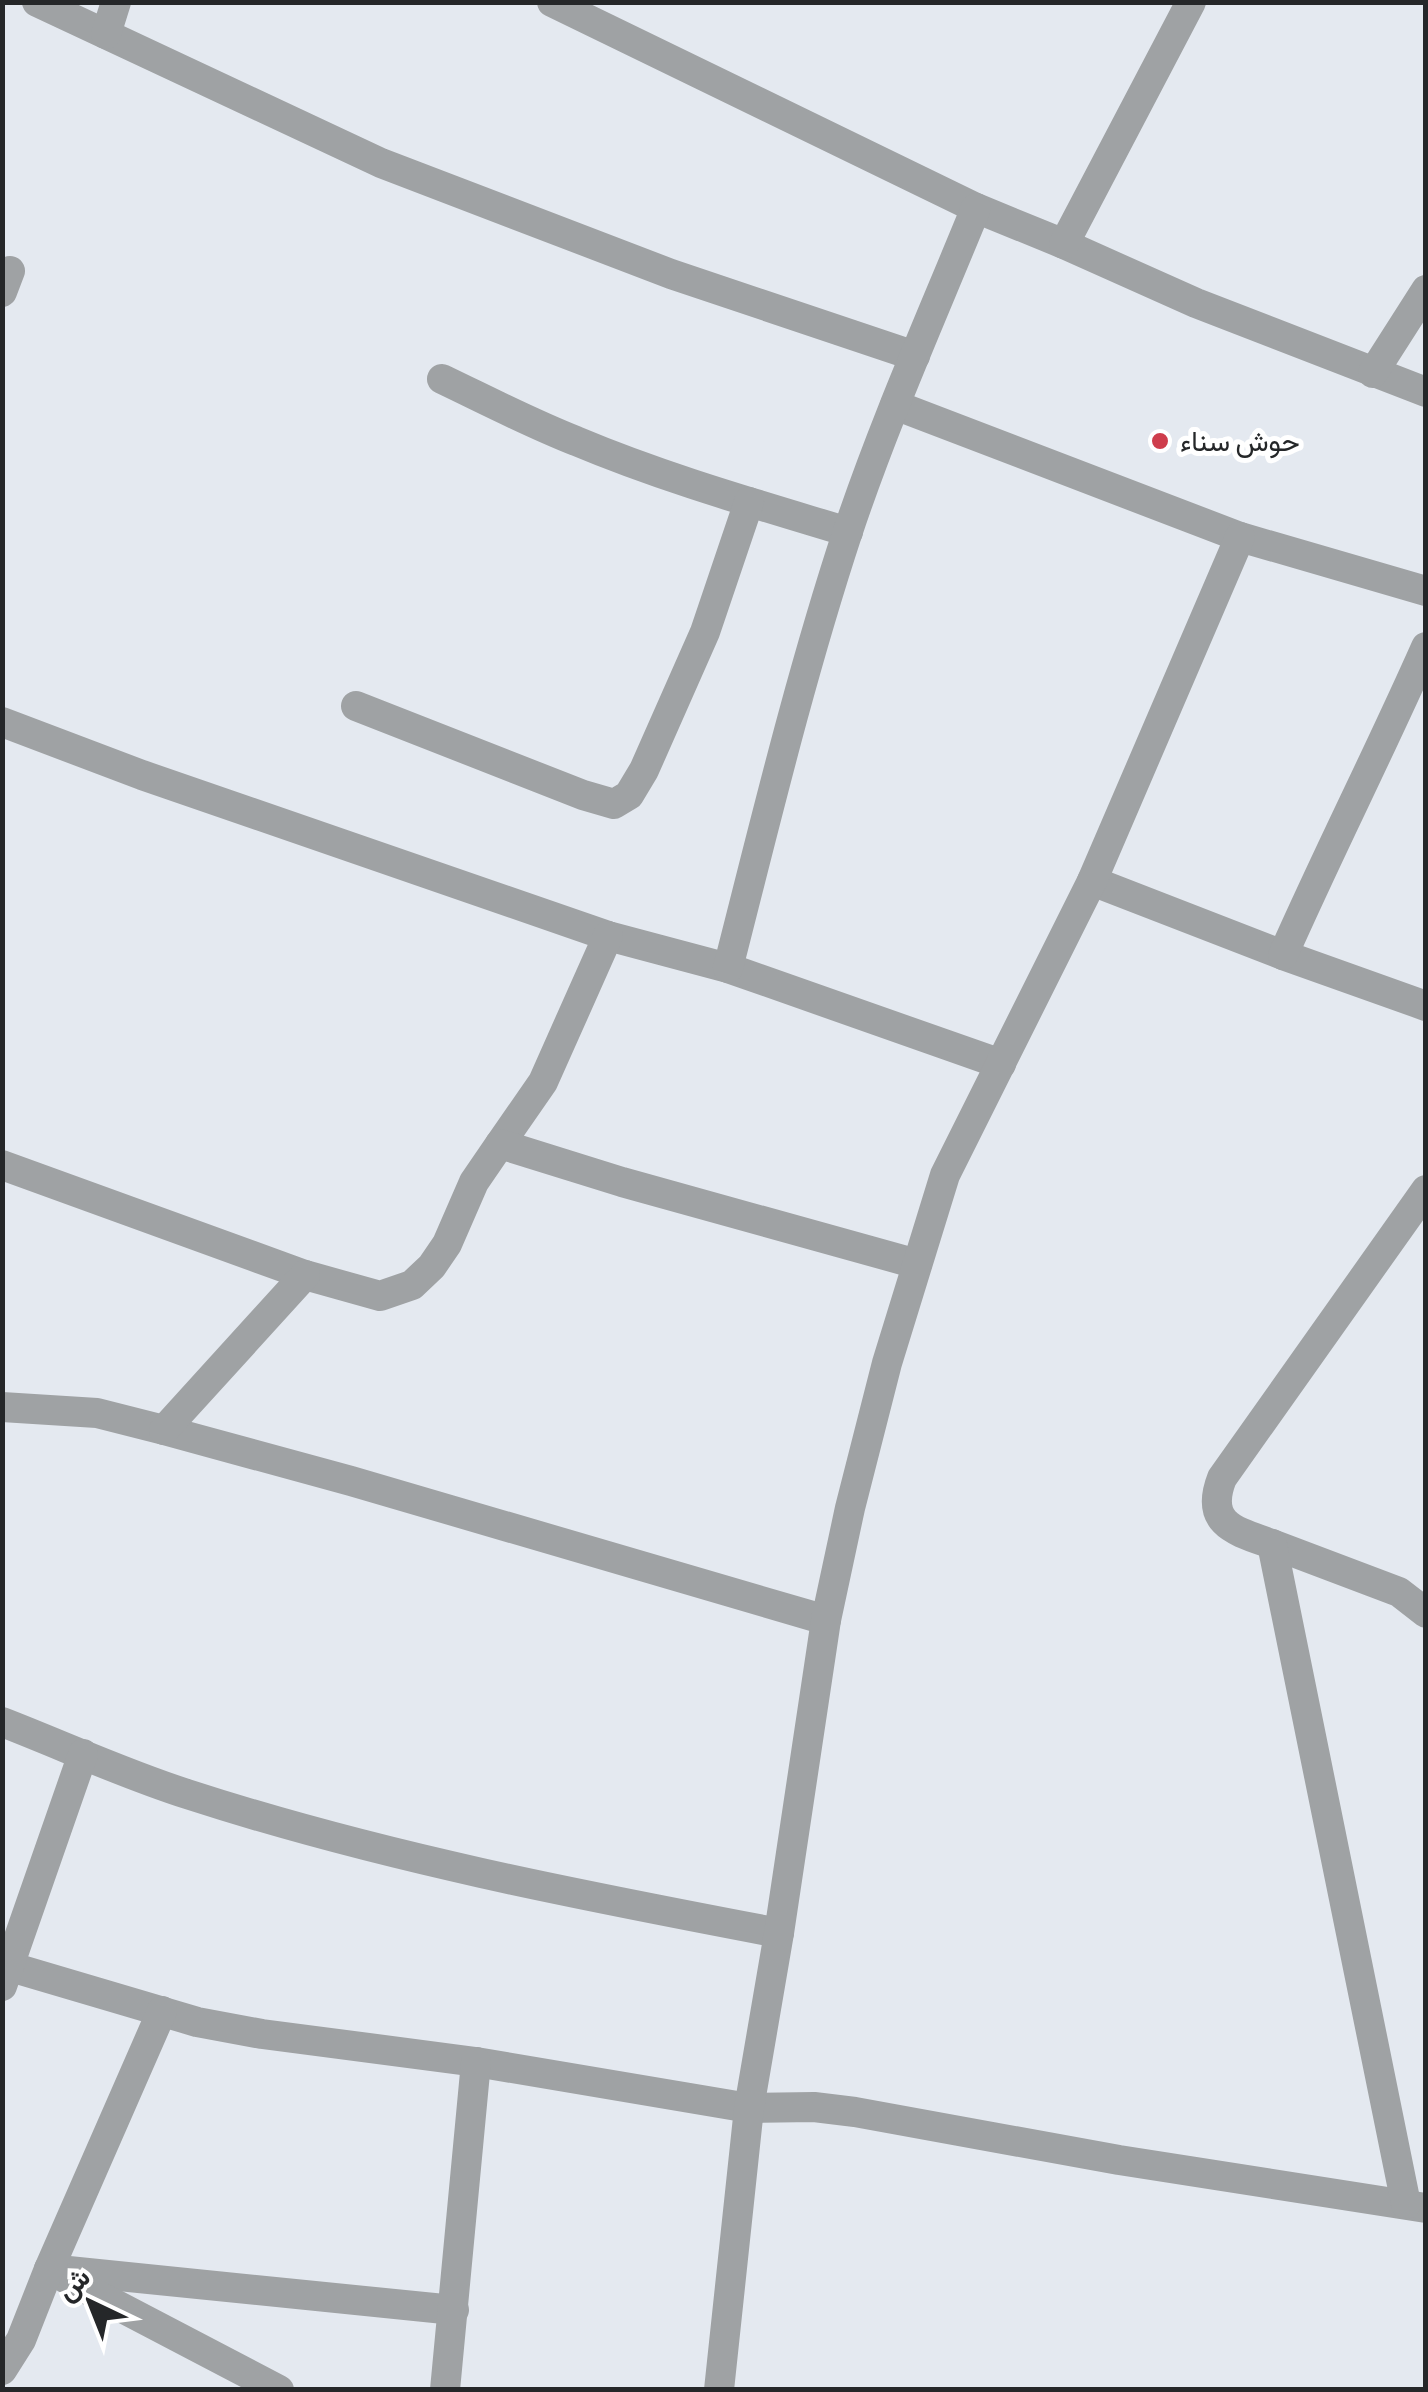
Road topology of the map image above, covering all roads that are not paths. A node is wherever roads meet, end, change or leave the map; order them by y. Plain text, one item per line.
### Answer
1 (37, 2) edge
2 (116, 2) edge
3 (552, 2) edge
4 (1192, 2) edge
5 (106, 34) junction
6 (976, 208) junction
7 (1064, 244) junction
8 (1426, 290) edge
9 (915, 356) junction
10 (1373, 373) junction
11 (442, 379) dead end
12 (1426, 392) edge
13 (896, 405) junction
14 (749, 502) junction
15 (848, 532) junction
16 (1240, 537) junction
17 (1426, 590) edge
18 (1426, 647) edge
19 (356, 706) dead end
20 (2, 722) edge
21 (1092, 881) junction
22 (608, 936) junction
23 (1283, 954) junction
24 (728, 968) junction
25 (1426, 1006) edge
26 (1001, 1064) junction
27 (500, 1144) junction
28 (2, 1165) edge
29 (1426, 1190) edge
30 (917, 1264) junction
31 (305, 1275) junction
32 (2, 1407) edge
33 (164, 1430) junction
34 (1272, 1544) junction
35 (1426, 1613) edge
36 (826, 1620) junction
37 (2, 1722) edge
38 (83, 1754) junction
39 (779, 1932) junction
40 (6, 1976) edge
41 (162, 2012) junction
42 (476, 2062) junction
43 (749, 2108) junction
44 (1416, 2206) edge
45 (49, 2270) junction
46 (454, 2310) junction
47 (12, 2337) edge
48 (2, 2370) edge
49 (279, 2390) edge
50 (445, 2390) edge
51 (719, 2390) edge

1 - 5 street
2 - 5 street
3 - 6 street
4 - 7 street
5 - 9 street
6 - 7 street
6 - 9 street
7 - 10 street
8 - 10 street
9 - 13 street
10 - 12 street
11 - 14 street
13 - 15 street
13 - 16 street
14 - 15 street
14 - 19 street
15 - 24 street
16 - 17 street
16 - 21 street
18 - 23 street
20 - 22 street
21 - 23 street
21 - 26 street
22 - 24 street
22 - 27 street
23 - 25 street
24 - 26 street
26 - 30 street
27 - 30 street
27 - 31 street
28 - 31 street
29 - 34 street
30 - 36 street
31 - 33 street
32 - 33 street
33 - 36 street
34 - 35 street
34 - 44 street
36 - 39 street
37 - 38 street
38 - 39 street
38 - 40 street
39 - 43 street
40 - 41 street
41 - 42 street
41 - 45 street
42 - 43 street
42 - 46 street
43 - 44 street
43 - 51 street
45 - 46 street
45 - 47 street
45 - 49 street
46 - 50 street
47 - 48 street

